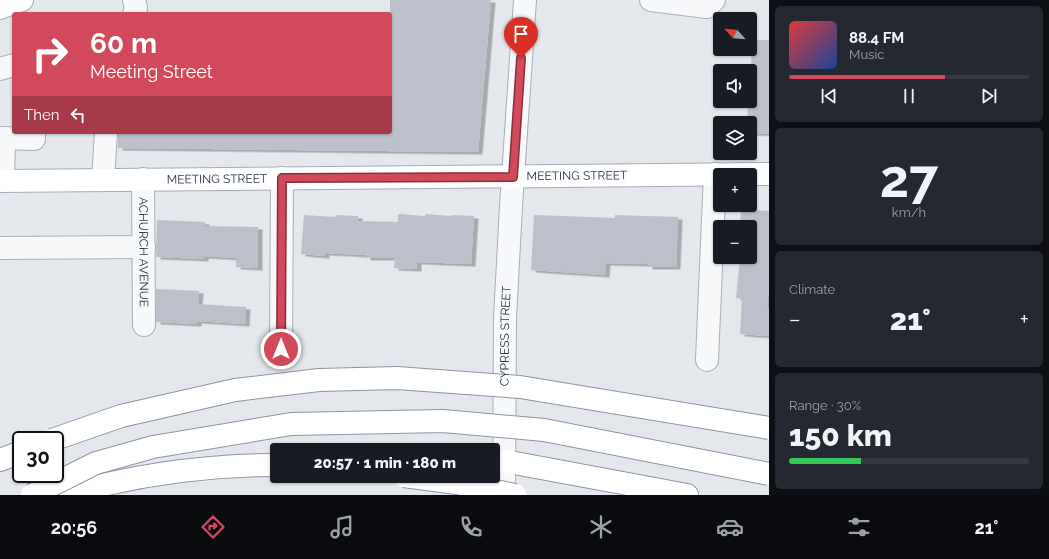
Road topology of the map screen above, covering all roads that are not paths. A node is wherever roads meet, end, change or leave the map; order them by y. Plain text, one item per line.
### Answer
1 (22, 0) edge
2 (134, 0) edge
3 (525, 0) edge
4 (651, 0) edge
5 (714, 0) edge
6 (0, 8) edge
7 (135, 12) edge
8 (12, 66) edge
9 (0, 69) edge
10 (34, 134) edge
11 (106, 134) edge
12 (2, 138) edge
13 (713, 174) edge
14 (757, 174) edge
15 (769, 174) edge
16 (513, 177) junction
17 (282, 178) junction
18 (143, 179) junction
19 (1, 180) edge
20 (103, 180) junction
21 (713, 212) edge
22 (144, 247) junction
23 (0, 248) edge
24 (144, 325) dead end
25 (281, 349) dead end
26 (707, 360) dead end
27 (769, 428) edge
28 (64, 436) edge
29 (12, 455) edge
30 (0, 460) edge
31 (504, 461) junction
32 (270, 465) edge
33 (769, 474) edge
34 (457, 483) edge
35 (32, 495) edge
36 (63, 495) edge
37 (504, 495) edge
38 (514, 495) edge
39 (687, 495) edge

1 - 6 main road
2 - 7 street
3 - 16 street, CYPRESS STREET
4 - 5 street
8 - 9 street
10 - 12 street
11 - 20 street
12 - 19 street
13 - 16 main road, MEETING STREET
14 - 15 main road, MEETING STREET
16 - 17 main road, MEETING STREET
16 - 31 street, CYPRESS STREET
17 - 18 main road, MEETING STREET
17 - 25 street
18 - 20 main road, MEETING STREET
18 - 22 street, ACHURCH AVENUE
19 - 20 main road, MEETING STREET
21 - 26 street
22 - 23 street
22 - 24 street, ACHURCH AVENUE
27 - 28 main road, bridge
29 - 30 main road
31 - 37 street, CYPRESS STREET
31 - 39 main road
32 - 36 main road
33 - 35 main road, bridge
34 - 38 main road, bridge

